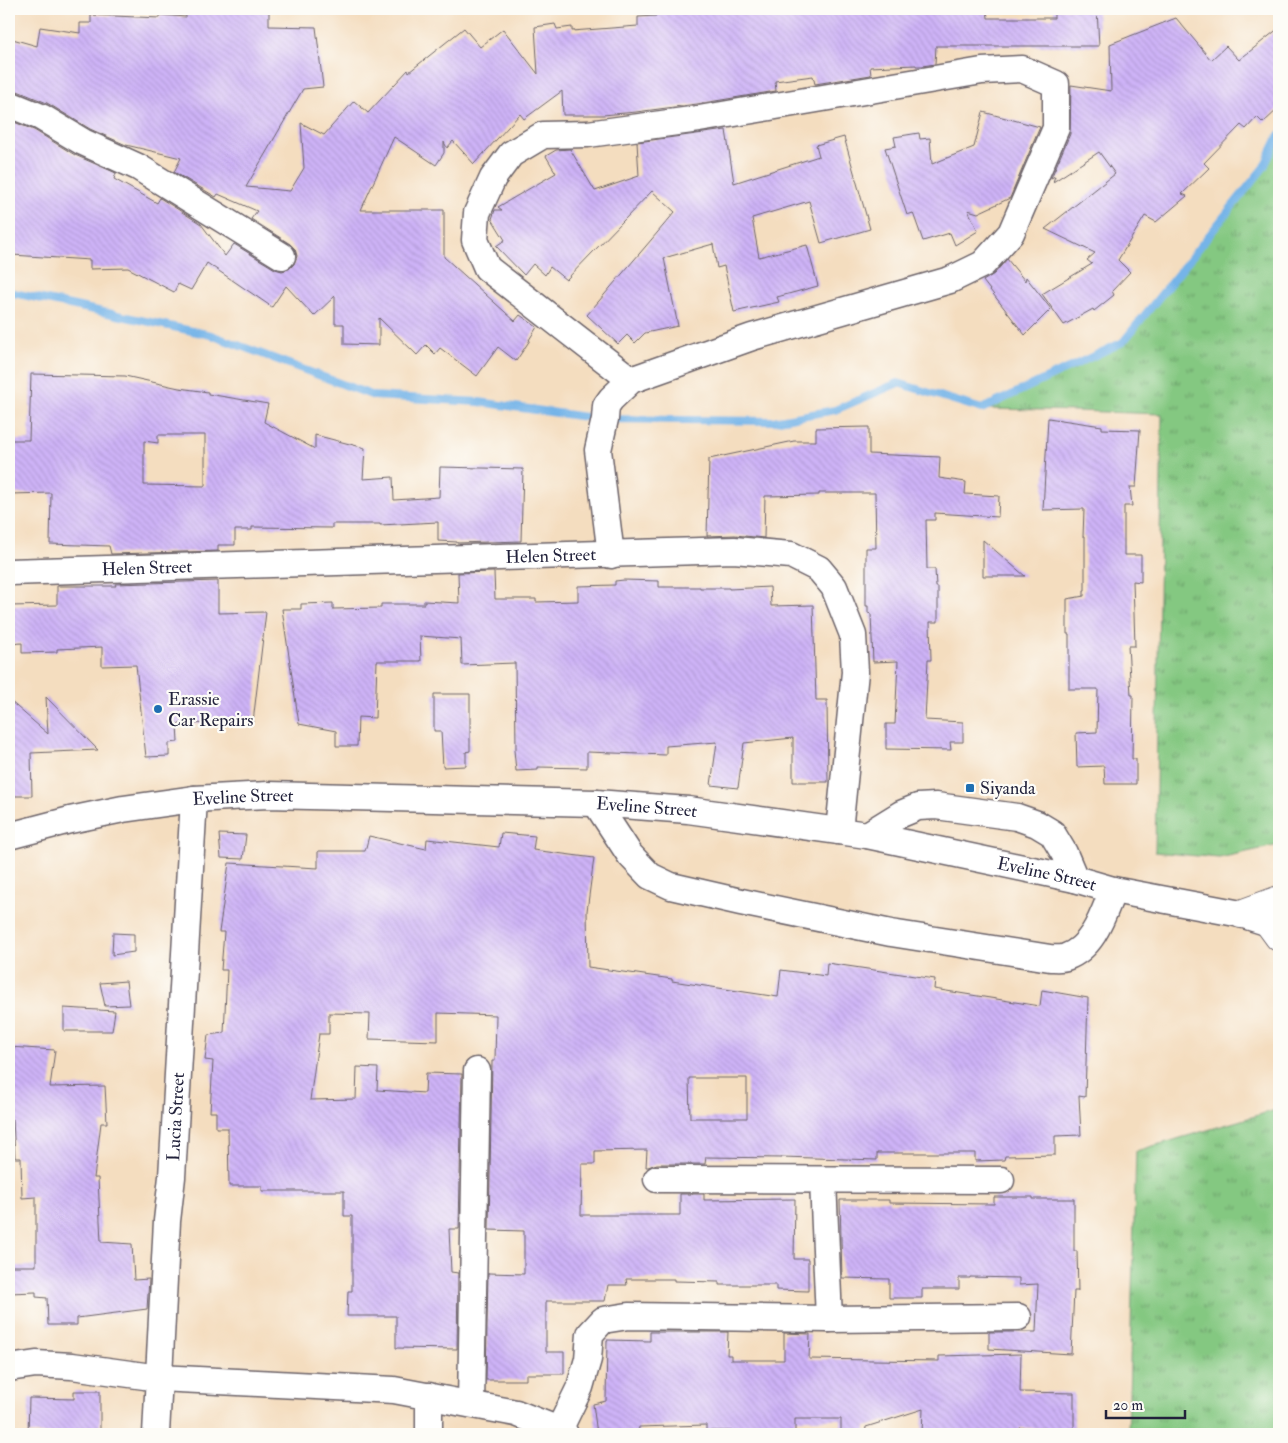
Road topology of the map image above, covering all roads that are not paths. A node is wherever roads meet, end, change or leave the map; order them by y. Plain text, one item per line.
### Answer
1 (9, 104) edge
2 (282, 256) dead end
3 (631, 380) junction
4 (611, 555) junction
5 (9, 572) edge
6 (194, 799) junction
7 (596, 803) junction
8 (839, 831) junction
9 (867, 835) junction
10 (9, 836) edge
11 (1075, 878) junction
12 (1113, 890) junction
13 (1241, 914) joint
14 (1276, 921) edge
15 (476, 1071) dead end
16 (657, 1179) dead end
17 (823, 1180) junction
18 (1001, 1180) dead end
19 (1018, 1317) dead end
20 (829, 1319) junction
21 (9, 1368) edge
22 (159, 1378) junction
23 (429, 1396) junction
24 (471, 1404) junction
25 (562, 1432) edge
26 (156, 1434) edge
27 (429, 1434) edge

1 - 2 street
3 - 3 street
3 - 4 street
4 - 5 street, Helen Street
4 - 8 street, Helen Street
6 - 7 street, Eveline Street
6 - 10 street, Eveline Street
6 - 22 street, Lucia Street
7 - 8 street, Eveline Street
7 - 12 street
8 - 9 street, Eveline Street
9 - 11 street, Eveline Street
9 - 11 street
11 - 12 street, Eveline Street
12 - 13 street, Eveline Street
13 - 14 main road
15 - 24 street
16 - 17 street
17 - 18 street
17 - 20 street
19 - 20 street
20 - 25 street
21 - 22 street
22 - 23 street
22 - 26 street, Lucia Street
23 - 24 street
23 - 27 street
24 - 25 street

